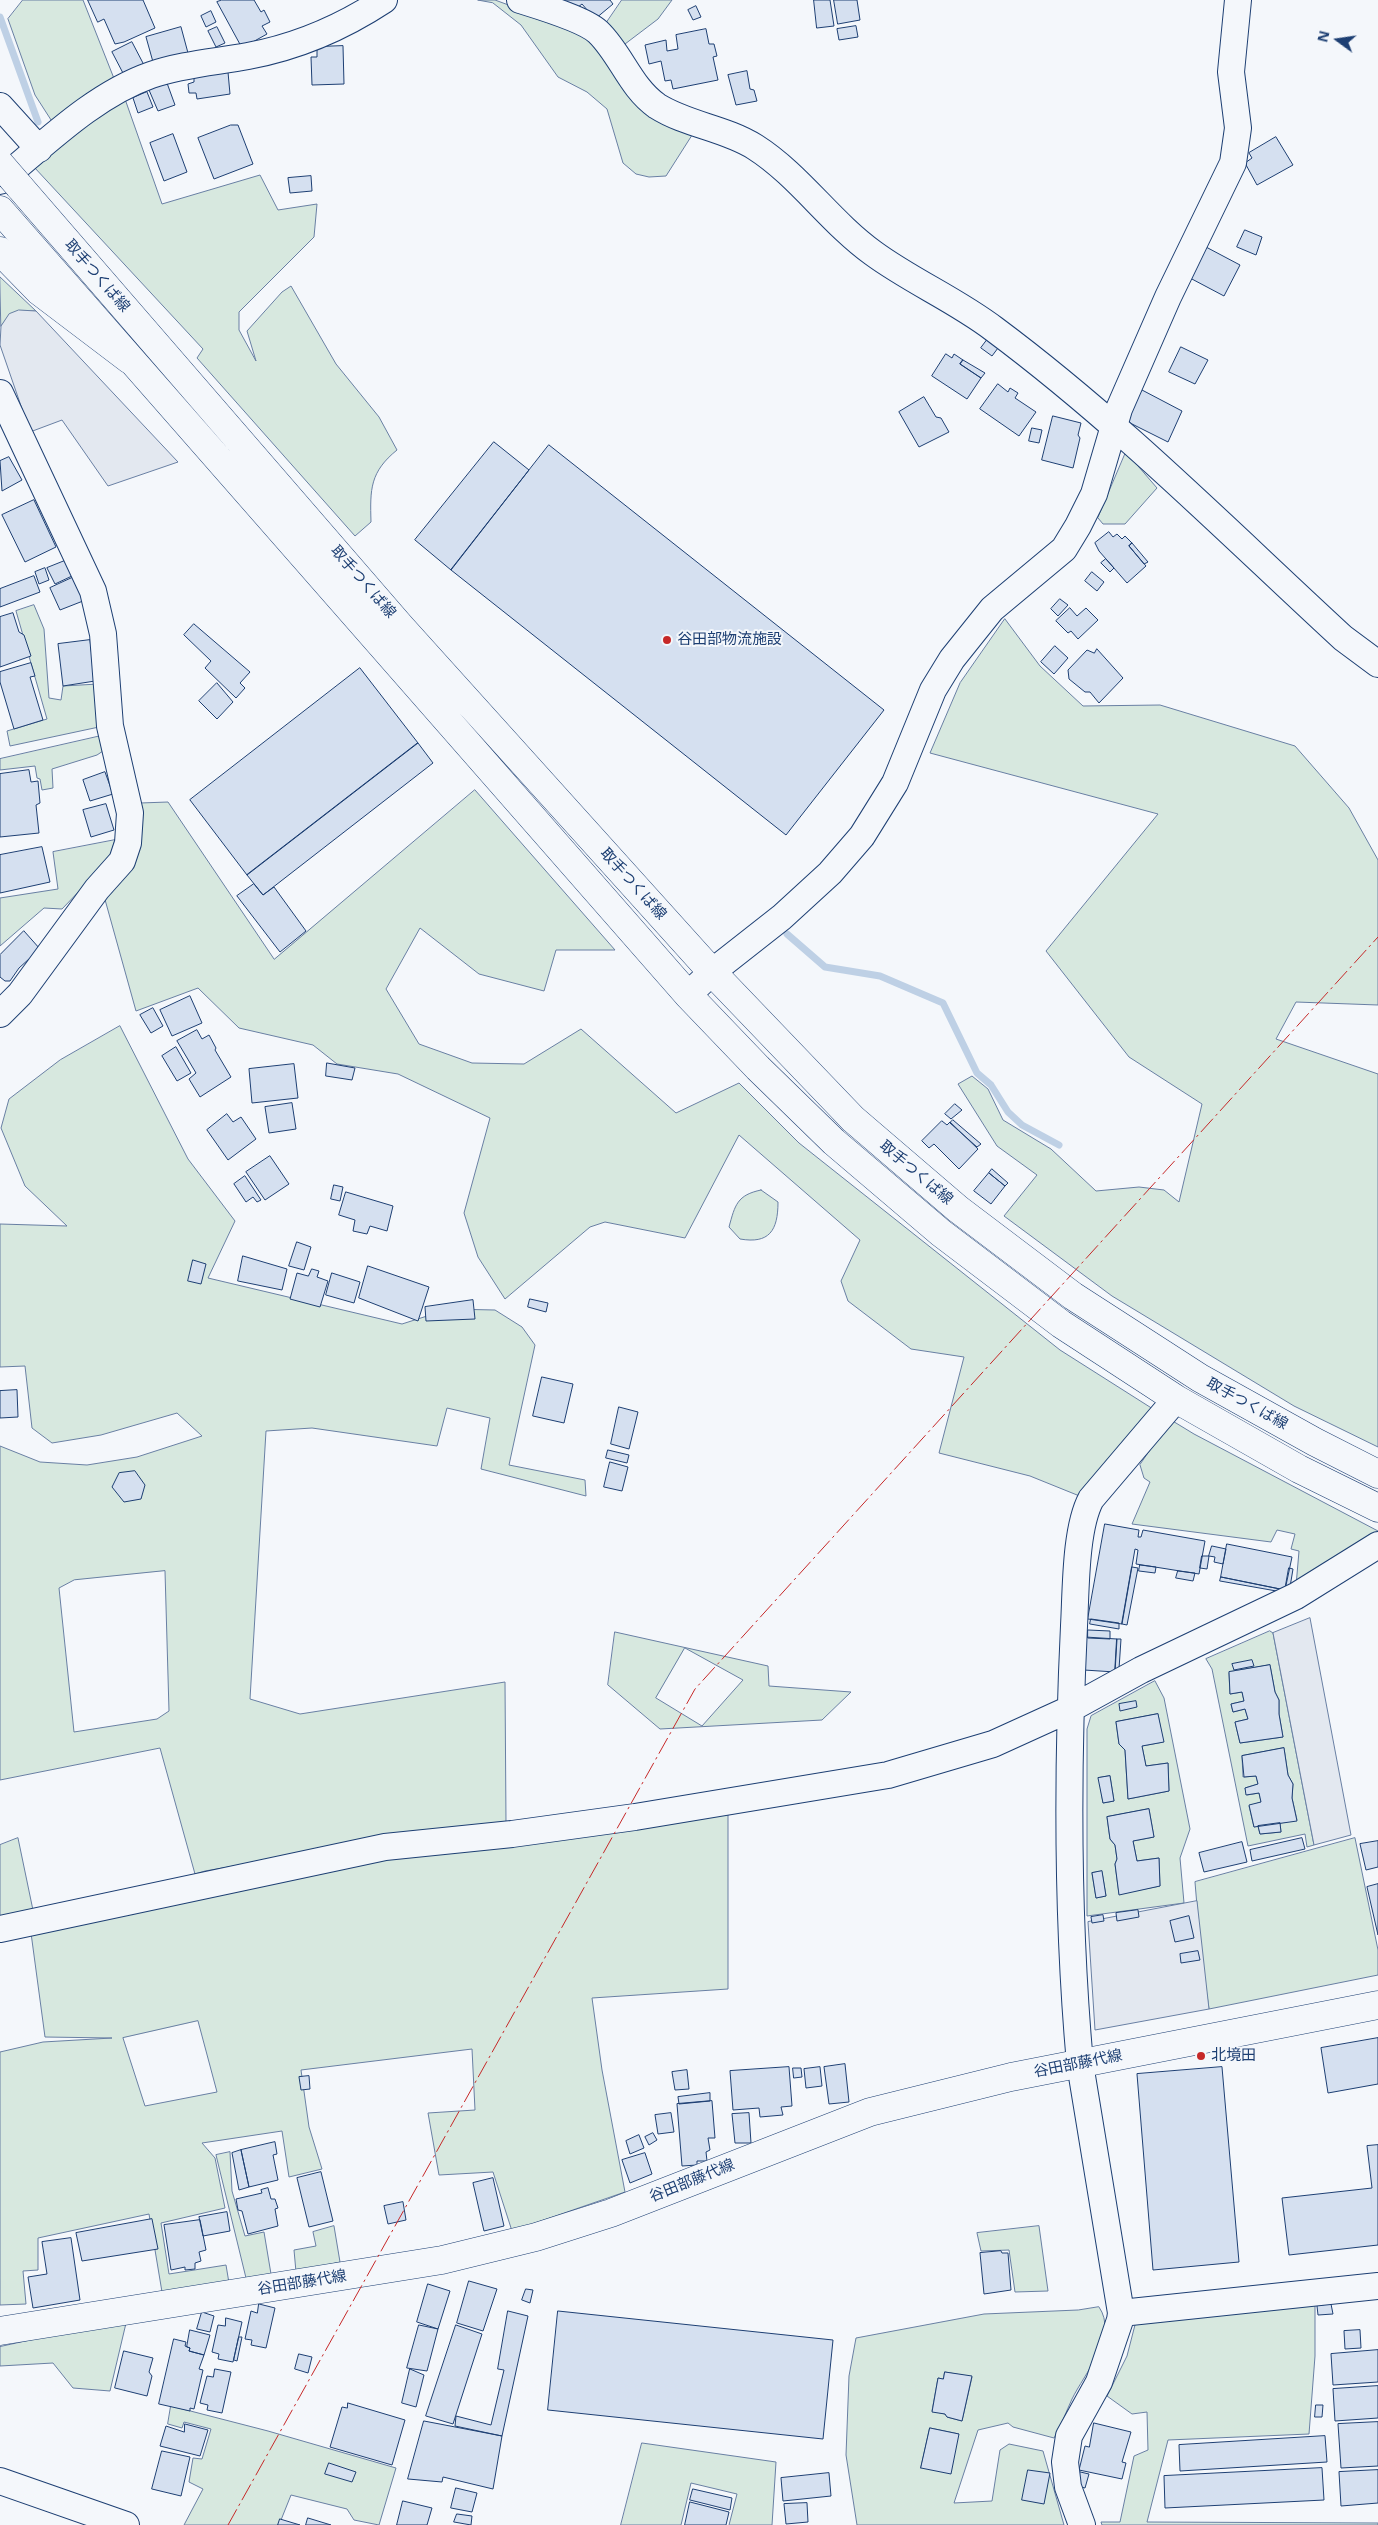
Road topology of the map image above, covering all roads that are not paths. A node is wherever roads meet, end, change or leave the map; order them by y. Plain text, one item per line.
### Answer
1 (384, 0) edge
2 (520, 0) edge
3 (1238, 0) edge
4 (0, 106) edge
5 (39, 149) junction
6 (0, 164) edge
7 (10, 184) edge
8 (0, 210) edge
9 (0, 251) edge
10 (130, 360) junction
11 (0, 393) edge
12 (1115, 426) junction
13 (1378, 664) edge
14 (712, 972) junction
15 (688, 995) junction
16 (0, 1014) edge
17 (1176, 1399) junction
18 (1378, 1474) edge
19 (1378, 1508) edge
20 (1378, 1545) edge
21 (1070, 1709) junction
22 (0, 1929) edge
23 (1378, 2005) edge
24 (1080, 2064) junction
25 (1378, 2286) edge
26 (1121, 2313) junction
27 (0, 2331) edge
28 (0, 2481) edge
29 (126, 2525) edge
30 (1082, 2525) edge

1 - 5 street
2 - 12 street
3 - 12 street
4 - 5 street
5 - 7 street
6 - 7 main road, 取手つくば線, bridge
7 - 14 main road, 取手つくば線
8 - 10 main road, 取手つくば線
9 - 10 main road
10 - 15 main road, 取手つくば線
11 - 16 street
12 - 13 street
12 - 14 street
14 - 15 street
14 - 18 main road, 取手つくば線
15 - 17 main road, 取手つくば線
17 - 19 main road, 取手つくば線
17 - 21 street
20 - 21 street
21 - 22 street
21 - 24 street
23 - 24 main road, 谷田部藤代線
24 - 26 street
24 - 27 main road, 谷田部藤代線
25 - 26 street
26 - 30 street
28 - 29 street

